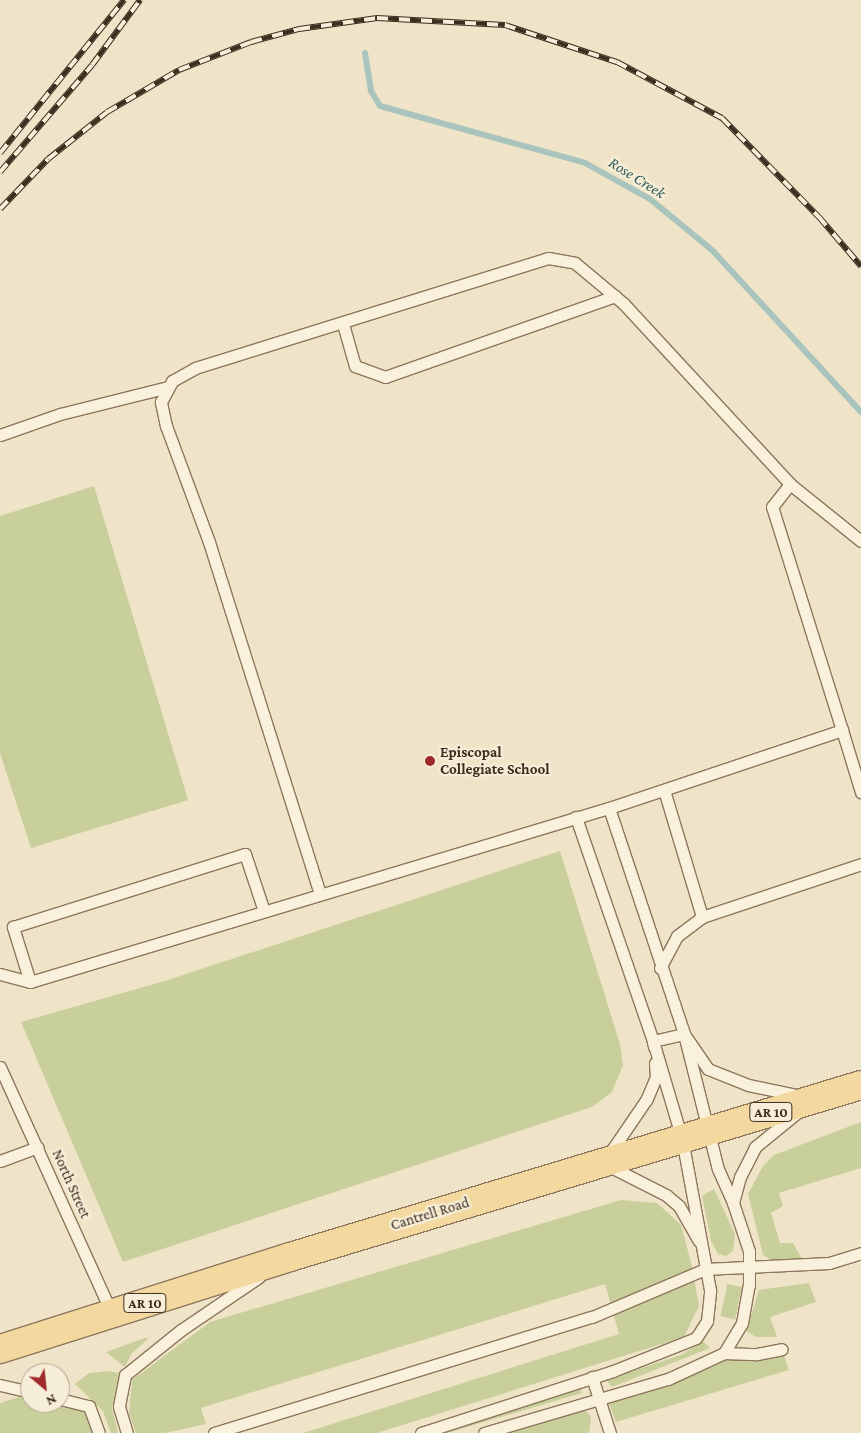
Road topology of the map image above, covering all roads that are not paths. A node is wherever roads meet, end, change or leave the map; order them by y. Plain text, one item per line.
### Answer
1 (615, 296) junction
2 (344, 324) junction
3 (168, 387) junction
4 (0, 435) edge
5 (790, 484) junction
6 (861, 541) edge
7 (842, 730) junction
8 (664, 790) junction
9 (861, 792) edge
10 (609, 808) junction
11 (576, 817) junction
12 (861, 864) edge
13 (320, 894) junction
14 (264, 912) junction
15 (702, 917) junction
16 (660, 968) junction
17 (0, 974) edge
18 (30, 982) junction
19 (684, 1034) junction
20 (653, 1041) junction
21 (0, 1067) edge
22 (861, 1085) edge
23 (815, 1099) junction
24 (710, 1131) junction
25 (682, 1139) junction
26 (38, 1146) junction
27 (0, 1161) edge
28 (603, 1163) junction
29 (733, 1203) junction
30 (704, 1249) junction
31 (861, 1253) edge
32 (290, 1257) junction
33 (704, 1269) junction
34 (749, 1269) junction
35 (112, 1314) junction
36 (0, 1349) edge
37 (782, 1349) dead end
38 (724, 1353) junction
39 (592, 1377) junction
40 (0, 1385) edge
41 (20, 1390) edge
42 (599, 1398) junction
43 (70, 1401) edge
44 (428, 1432) edge
45 (99, 1433) edge
46 (127, 1433) edge
47 (214, 1433) edge
48 (484, 1433) edge
49 (610, 1433) edge

1 - 2 lane
1 - 2 lane
1 - 5 lane
2 - 3 lane
3 - 4 lane
3 - 13 lane
5 - 6 lane
5 - 7 lane
7 - 8 lane
7 - 9 lane
8 - 10 lane
8 - 15 lane
10 - 11 lane
10 - 16 lane
11 - 13 lane
11 - 20 lane
12 - 15 lane
13 - 14 lane
14 - 18 lane
14 - 18 lane
15 - 16 lane
16 - 19 lane
17 - 18 lane
19 - 20 lane
19 - 23 lane
19 - 24 lane
20 - 25 lane
20 - 28 lane
21 - 26 lane, North Street
22 - 23 main road, Cantrell Road / AR 10
23 - 24 main road, Cantrell Road / AR 10
23 - 29 lane
24 - 25 main road, Cantrell Road / AR 10
24 - 29 lane
25 - 28 main road, Cantrell Road / AR 10
25 - 30 lane
26 - 27 lane
26 - 35 lane, North Street
28 - 30 lane
28 - 32 main road, Cantrell Road / AR 10
29 - 34 lane
30 - 33 lane
31 - 34 lane
32 - 35 main road, Cantrell Road / AR 10
32 - 46 lane
33 - 34 lane
33 - 39 lane
33 - 47 lane
34 - 38 lane
35 - 36 main road, Cantrell Road / AR 10
37 - 38 lane
38 - 42 lane
39 - 42 lane
39 - 44 lane
40 - 41 lane
42 - 48 lane
42 - 49 lane
43 - 45 lane

